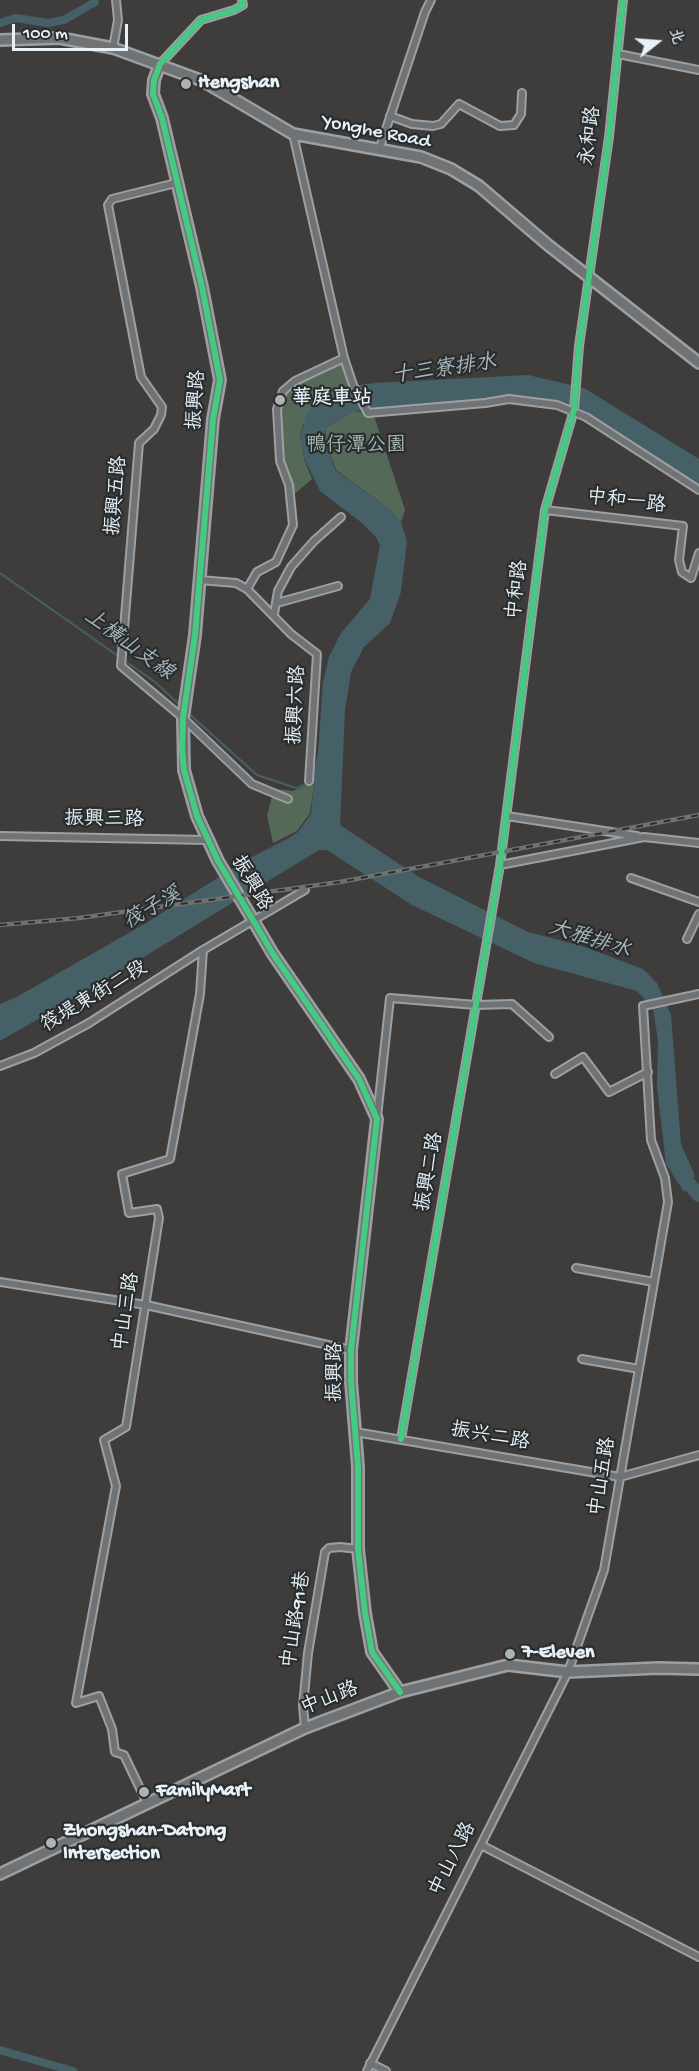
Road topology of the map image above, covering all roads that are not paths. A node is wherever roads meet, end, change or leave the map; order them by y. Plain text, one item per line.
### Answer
1 (116, 0) edge
2 (242, 0) edge
3 (431, 0) edge
4 (623, 0) edge
5 (0, 40) edge
6 (113, 48) junction
7 (618, 54) junction
8 (160, 64) junction
9 (699, 70) edge
10 (522, 93) dead end
11 (390, 116) junction
12 (293, 135) junction
13 (379, 150) junction
14 (176, 183) junction
15 (588, 276) junction
16 (344, 358) junction
17 (699, 363) edge
18 (574, 408) junction
19 (699, 490) edge
20 (545, 510) junction
21 (341, 517) dead end
22 (699, 553) edge
23 (691, 578) junction
24 (699, 579) edge
25 (200, 580) junction
26 (338, 586) dead end
27 (247, 589) junction
28 (277, 603) junction
29 (274, 615) junction
30 (183, 718) junction
31 (309, 780) dead end
32 (288, 799) dead end
33 (507, 816) junction
34 (0, 836) edge
35 (644, 837) junction
36 (207, 840) junction
37 (699, 843) edge
38 (500, 866) junction
39 (631, 878) dead end
40 (305, 890) dead end
41 (699, 902) edge
42 (492, 911) joint
43 (699, 914) edge
44 (253, 920) junction
45 (687, 939) dead end
46 (203, 951) junction
47 (699, 994) edge
48 (476, 1005) junction
49 (549, 1037) dead end
50 (0, 1066) edge
51 (648, 1072) junction
52 (555, 1074) dead end
53 (377, 1119) junction
54 (576, 1268) dead end
55 (0, 1282) edge
56 (654, 1282) junction
57 (146, 1305) junction
58 (351, 1350) junction
59 (582, 1359) dead end
60 (639, 1369) junction
61 (355, 1432) junction
62 (401, 1439) junction
63 (699, 1455) edge
64 (620, 1477) junction
65 (358, 1549) junction
66 (699, 1670) edge
67 (568, 1672) junction
68 (400, 1692) junction
69 (305, 1728) junction
70 (147, 1803) junction
71 (481, 1845) junction
72 (0, 1874) edge
73 (699, 1957) edge
74 (370, 2063) junction
75 (367, 2071) edge
76 (386, 2071) edge

1 - 6 street
2 - 8 street
3 - 11 street
4 - 7 street, 永和路
5 - 6 street, Yonghe Road
6 - 8 street, Yonghe Road
7 - 9 street
7 - 15 street, 永和路
8 - 12 street, Yonghe Road
8 - 14 street, 振興路
10 - 11 street
11 - 13 street
12 - 13 street, Yonghe Road
12 - 16 street
13 - 15 street, Yonghe Road
14 - 25 street, 振興路
14 - 30 street, 振興五路
15 - 17 street, Yonghe Road
15 - 18 street, 中和路
16 - 18 street
16 - 27 street
18 - 19 street
18 - 20 street, 中和路
20 - 23 street, 中和一路
20 - 33 street, 中和路
21 - 28 street
22 - 23 street
23 - 24 street
25 - 27 street, 振興六路
25 - 30 street, 振興路
26 - 28 street
27 - 29 street, 振興六路
28 - 29 street
29 - 31 street, 振興六路
30 - 32 street, 振興五路
30 - 36 street, 振興路
33 - 35 street
33 - 38 street, 中和路
34 - 36 street, 振興三路
35 - 37 street
35 - 38 street
36 - 44 street, 振興路
38 - 42 street, 中和路
39 - 41 street
40 - 44 street
42 - 48 street, 振興二路
43 - 45 street
44 - 46 street
44 - 53 street, 振興路
46 - 50 street, 筏堤東街二段
46 - 57 street, 中山三路
47 - 51 street, 中山五路
48 - 49 street
48 - 53 street
48 - 62 street, 振興二路
51 - 52 street
51 - 56 street, 中山五路
53 - 58 street, 振興路
54 - 56 street
55 - 57 street
56 - 60 street, 中山五路
57 - 58 street
57 - 70 street, 中山三路
58 - 61 street, 振興路
59 - 60 street
60 - 64 street, 中山五路
61 - 62 street, 振兴二路
61 - 65 street, 振興路
62 - 64 street, 振兴二路
63 - 64 street
64 - 67 street, 中山五路
65 - 68 street, 振興路
65 - 69 street, 中山路91巷
66 - 67 street, 中山路
67 - 68 street, 中山路
67 - 71 street, 中山八路
68 - 69 street, 中山路
69 - 70 street, 中山路
70 - 72 street, 中山路
71 - 73 street
71 - 74 street, 中山八路
74 - 75 street, 中山八路
74 - 76 street

